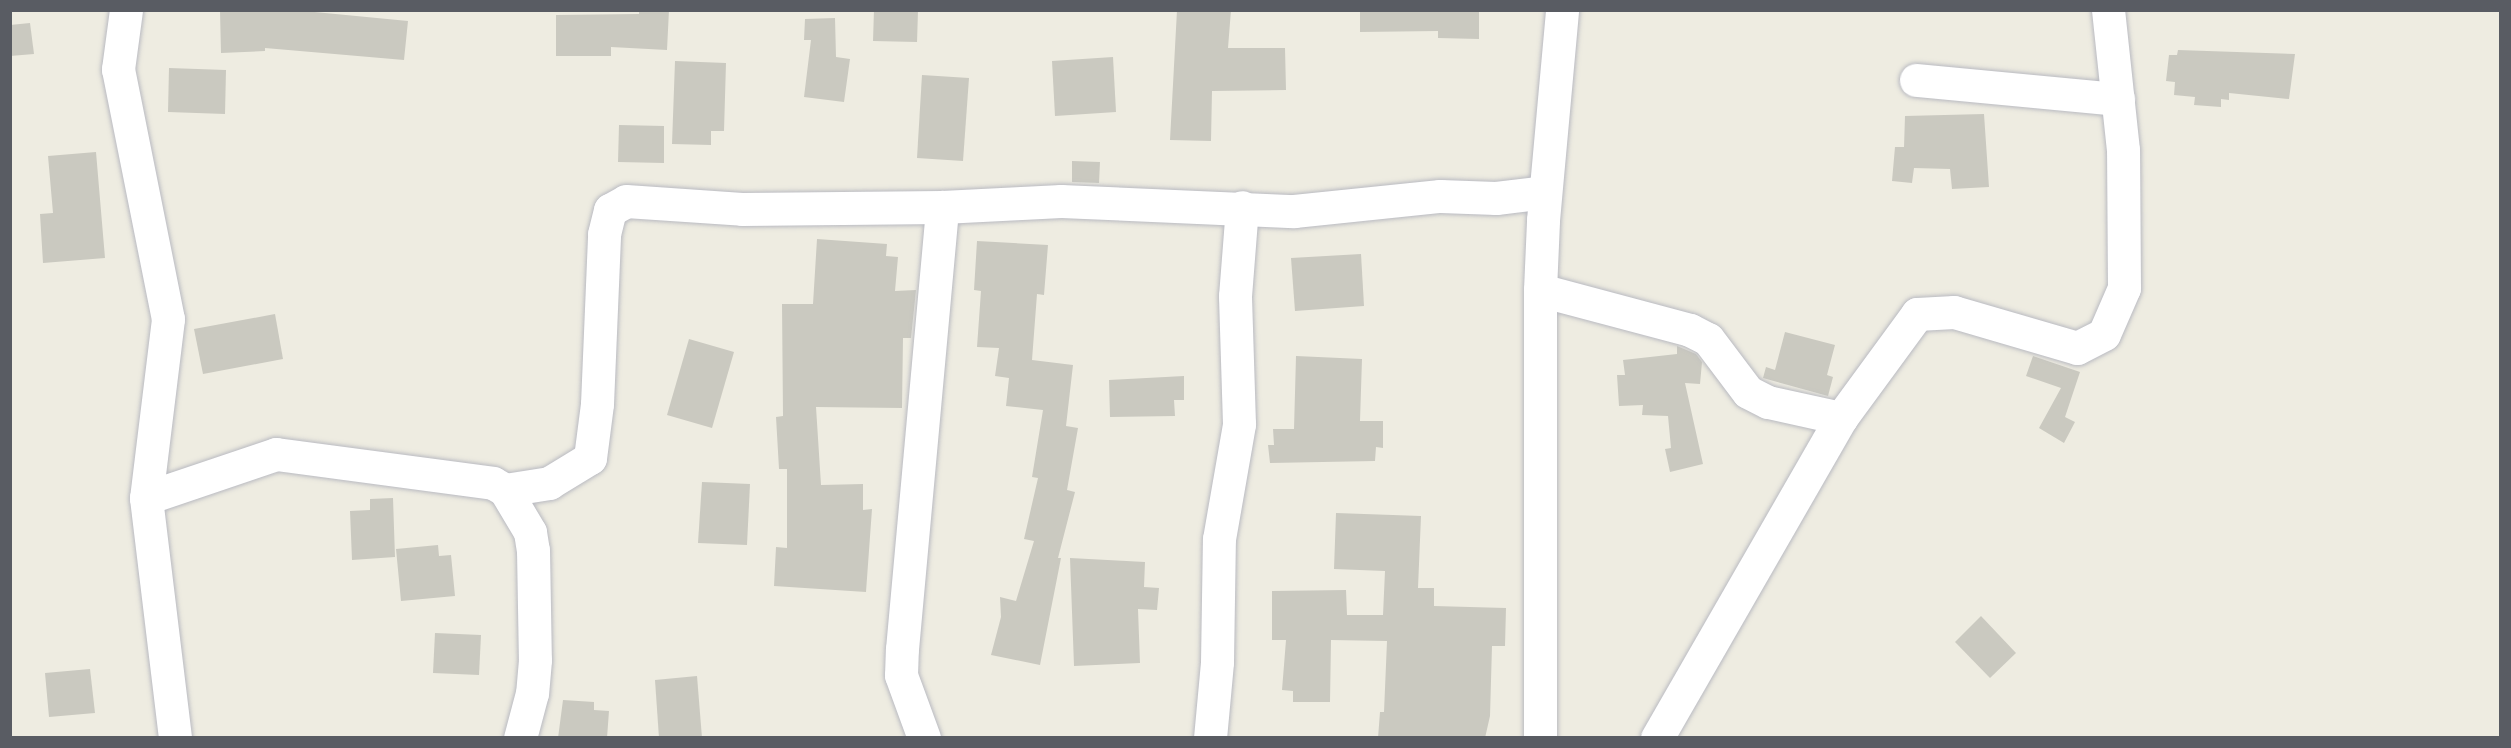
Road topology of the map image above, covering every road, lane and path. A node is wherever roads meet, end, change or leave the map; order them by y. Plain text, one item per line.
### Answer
1 (126, 10) edge
2 (1562, 10) edge
3 (2108, 10) edge
4 (1916, 80) dead end
5 (2118, 99) junction
6 (1545, 192) junction
7 (942, 207) junction
8 (1242, 207) junction
9 (1540, 290) junction
10 (1841, 418) junction
11 (505, 490) junction
12 (146, 498) junction
13 (175, 738) edge
14 (520, 738) edge
15 (924, 738) edge
16 (1210, 738) edge
17 (1540, 738) edge
18 (1657, 738) edge

1 - 12 street
2 - 6 street
3 - 5 street
4 - 5 street
5 - 10 street
6 - 8 street
6 - 9 street
7 - 8 street
7 - 11 street
7 - 15 street
8 - 16 street
9 - 10 street
9 - 17 street
10 - 18 street
11 - 12 street
11 - 14 street
12 - 13 street

